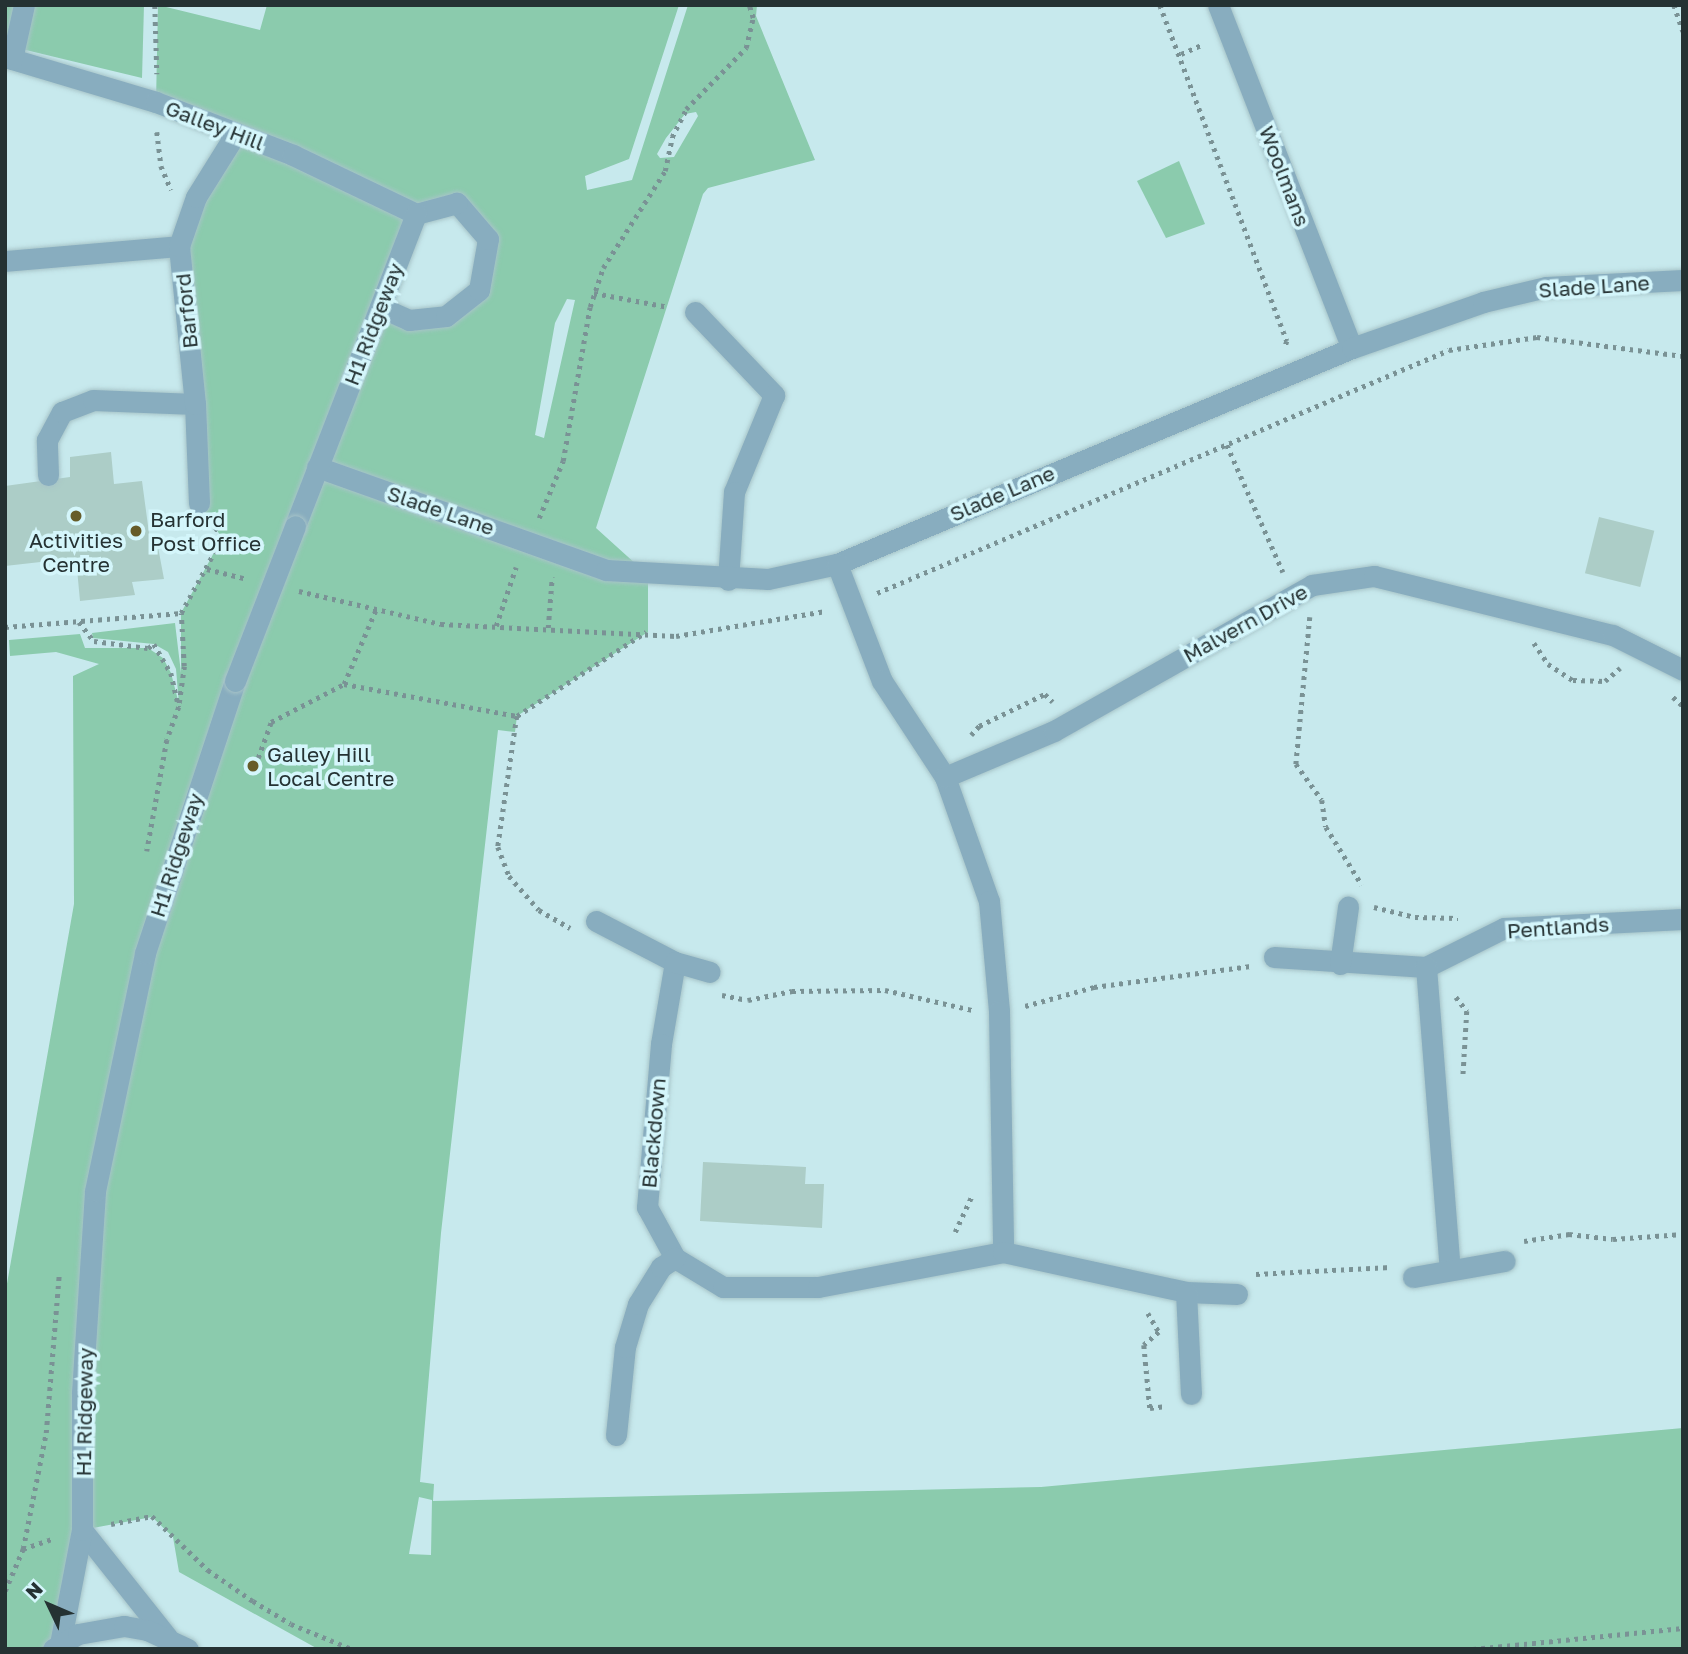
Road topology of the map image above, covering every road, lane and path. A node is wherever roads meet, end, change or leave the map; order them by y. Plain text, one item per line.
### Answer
1 (24, 5) edge
2 (155, 5) edge
3 (749, 5) edge
4 (1160, 5) edge
5 (1218, 5) edge
6 (1674, 5) edge
7 (1683, 31) edge
8 (9, 58) edge
9 (156, 102) junction
10 (236, 133) junction
11 (192, 209) junction
12 (416, 214) junction
13 (179, 246) junction
14 (5, 261) edge
15 (1683, 279) edge
16 (594, 293) junction
17 (380, 307) junction
18 (695, 312) joint
19 (1352, 348) junction
20 (1280, 359) dead end
21 (195, 404) junction
22 (1227, 444) dead end
23 (317, 467) junction
24 (48, 475) dead end
25 (199, 503) dead end
26 (222, 538) dead end
27 (527, 541) junction
28 (837, 564) junction
29 (529, 567) dead end
30 (541, 571) dead end
31 (728, 580) junction
32 (1288, 582) dead end
33 (377, 607) dead end
34 (181, 613) junction
35 (1299, 617) dead end
36 (79, 621) junction
37 (496, 626) dead end
38 (5, 627) edge
39 (548, 628) dead end
40 (648, 632) dead end
41 (1530, 639) dead end
42 (1629, 661) dead end
43 (1683, 670) edge
44 (344, 684) junction
45 (1670, 693) dead end
46 (1683, 706) edge
47 (179, 707) junction
48 (517, 716) junction
49 (167, 740) dead end
50 (258, 758) dead end
51 (945, 777) junction
52 (1357, 902) joint
53 (1683, 919) edge
54 (588, 927) joint
55 (1274, 957) dead end
56 (675, 962) junction
57 (1340, 964) junction
58 (1426, 967) junction
59 (710, 972) dead end
60 (1454, 983) dead end
61 (1456, 1088) dead end
62 (976, 1183) dead end
63 (1683, 1234) edge
64 (951, 1239) dead end
65 (1003, 1252) junction
66 (1509, 1252) joint
67 (675, 1258) junction
68 (1450, 1269) junction
69 (1404, 1272) joint
70 (1186, 1292) junction
71 (1237, 1294) joint
72 (1139, 1307) dead end
73 (1191, 1394) joint
74 (616, 1435) dead end
75 (82, 1530) junction
76 (5, 1591) edge
77 (1683, 1628) edge
78 (167, 1637) junction
79 (57, 1646) edge
80 (188, 1649) edge
81 (352, 1649) edge
82 (1473, 1649) edge

1 - 8 street
2 - 9 path
3 - 16 path
4 - 20 path
5 - 19 street, Woolmans
6 - 7 path
8 - 9 street, Galley Hill
9 - 10 street, Galley Hill
9 - 11 path
10 - 11 street, Barford
10 - 12 street, Galley Hill
11 - 13 street, Barford
12 - 17 street, H1 Ridgeway
12 - 17 street
13 - 14 street
13 - 21 street, Barford
15 - 19 street, Slade Lane
16 - 18 path
16 - 27 path
17 - 23 street, H1 Ridgeway
18 - 31 street
19 - 28 street, Slade Lane
21 - 24 street
21 - 25 street, Barford
22 - 32 path
23 - 27 street, Slade Lane
23 - 75 street, H1 Ridgeway, bridge
26 - 34 path
27 - 31 street, Slade Lane
28 - 31 street, Slade Lane
28 - 51 street
29 - 37 path
30 - 39 path
33 - 44 path
34 - 36 path
34 - 47 path
35 - 52 path
36 - 38 path
36 - 47 path
40 - 48 path
41 - 42 path
43 - 51 street, Malvern Drive
44 - 48 path
44 - 50 path
45 - 46 path
47 - 49 path
48 - 54 path
51 - 65 street
52 - 57 street
53 - 58 street, Pentlands
54 - 56 street
55 - 57 street, Pentlands
56 - 59 street
56 - 67 street, Blackdown
57 - 58 street, Pentlands
58 - 68 street
60 - 61 path
62 - 64 path
63 - 66 path
65 - 67 street
65 - 70 street
66 - 68 street
67 - 74 street
68 - 69 street
69 - 71 path
70 - 71 street
70 - 73 street
72 - 73 path
75 - 76 path
75 - 78 street
75 - 79 street, H1 Ridgeway
75 - 81 path
77 - 82 path
78 - 79 street
78 - 80 street

